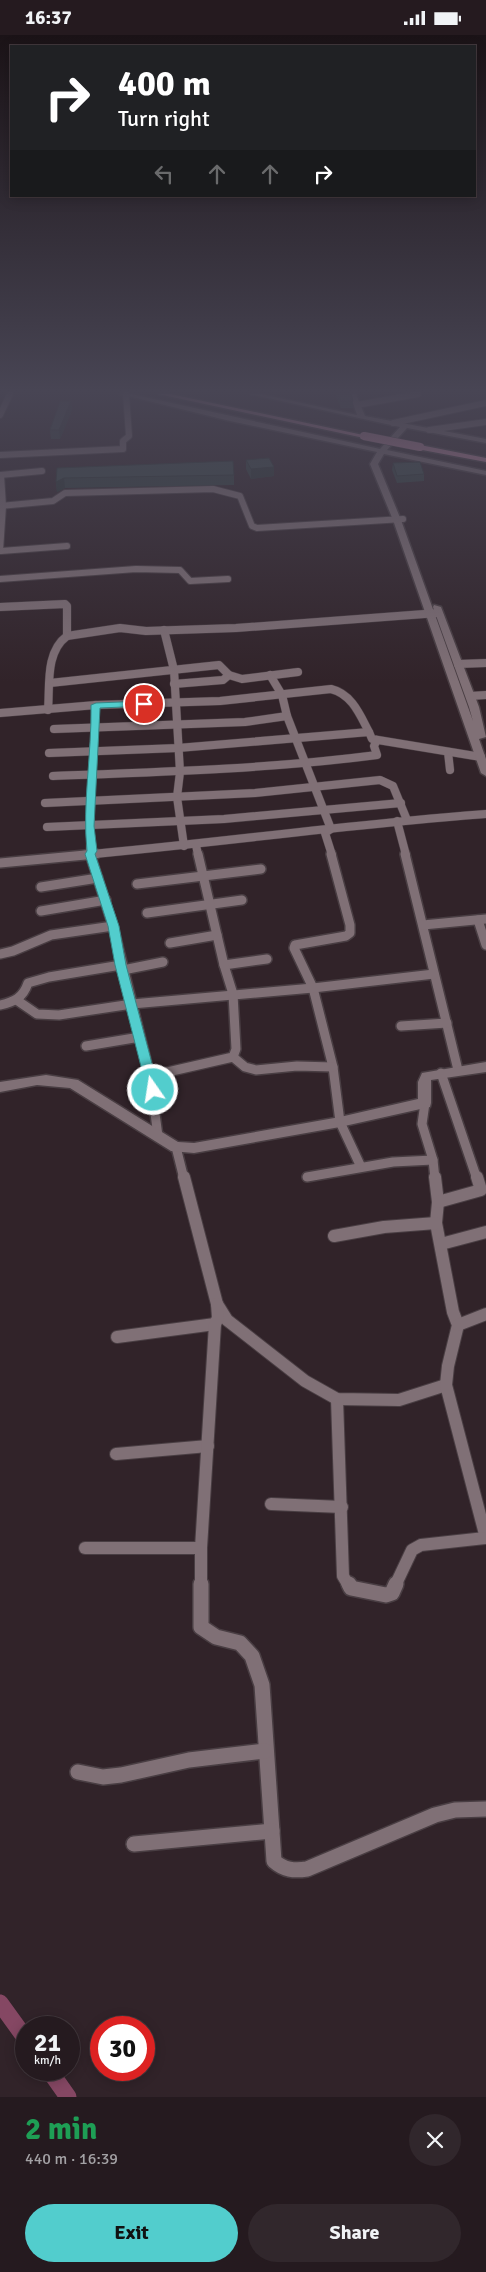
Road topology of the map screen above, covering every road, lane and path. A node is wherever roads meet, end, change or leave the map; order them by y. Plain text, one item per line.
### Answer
1 (0, 490) edge
2 (167, 490) edge
3 (217, 490) edge
4 (386, 490) edge
5 (1, 506) edge
6 (400, 519) junction
7 (67, 546) dead end
8 (0, 551) edge
9 (0, 579) edge
10 (228, 579) dead end
11 (0, 607) edge
12 (434, 613) junction
13 (164, 630) junction
14 (68, 636) junction
15 (486, 663) edge
16 (458, 664) junction
17 (174, 670) junction
18 (298, 672) dead end
19 (229, 675) junction
20 (270, 675) junction
21 (50, 683) junction
22 (174, 683) junction
23 (282, 695) junction
24 (486, 695) edge
25 (470, 696) junction
26 (176, 703) junction
27 (96, 705) junction
28 (48, 710) junction
29 (0, 713) edge
30 (287, 716) junction
31 (176, 725) junction
32 (54, 729) dead end
33 (96, 729) junction
34 (369, 732) junction
35 (484, 738) edge
36 (297, 739) junction
37 (377, 740) junction
38 (178, 747) junction
39 (486, 749) edge
40 (94, 751) junction
41 (448, 752) junction
42 (49, 753) dead end
43 (481, 757) junction
44 (306, 764) junction
45 (450, 770) dead end
46 (180, 772) junction
47 (486, 773) edge
48 (93, 775) junction
49 (53, 776) dead end
50 (315, 787) junction
51 (177, 797) junction
52 (90, 799) junction
53 (45, 803) dead end
54 (401, 803) junction
55 (325, 813) junction
56 (486, 814) edge
57 (408, 820) junction
58 (181, 821) junction
59 (397, 821) junction
60 (89, 826) junction
61 (47, 827) dead end
62 (331, 829) junction
63 (196, 845) junction
64 (184, 846) junction
65 (90, 854) junction
66 (0, 863) edge
67 (261, 869) dead end
68 (204, 876) junction
69 (98, 878) junction
70 (137, 883) dead end
71 (41, 887) dead end
72 (106, 900) junction
73 (242, 900) dead end
74 (210, 904) junction
75 (41, 911) dead end
76 (147, 913) dead end
77 (482, 920) edge
78 (423, 925) junction
79 (113, 926) junction
80 (217, 935) junction
81 (170, 943) dead end
82 (486, 945) edge
83 (0, 954) edge
84 (267, 959) dead end
85 (163, 962) dead end
86 (224, 965) junction
87 (122, 967) junction
88 (434, 974) junction
89 (313, 988) junction
90 (233, 995) junction
91 (18, 1001) junction
92 (132, 1004) junction
93 (0, 1005) edge
94 (447, 1023) junction
95 (401, 1026) dead end
96 (140, 1037) junction
97 (86, 1046) dead end
98 (233, 1057) junction
99 (333, 1067) junction
100 (486, 1067) edge
101 (458, 1070) junction
102 (440, 1073) junction
103 (150, 1076) junction
104 (0, 1087) edge
105 (425, 1103) junction
106 (340, 1123) junction
107 (158, 1136) junction
108 (176, 1147) junction
109 (433, 1160) junction
110 (361, 1167) junction
111 (307, 1177) dead end
112 (438, 1202) junction
113 (436, 1223) junction
114 (486, 1232) edge
115 (334, 1236) dead end
116 (441, 1244) junction
117 (217, 1304) junction
118 (486, 1315) edge
119 (216, 1323) junction
120 (458, 1325) junction
121 (117, 1337) dead end
122 (446, 1385) junction
123 (337, 1399) junction
124 (208, 1446) junction
125 (116, 1454) dead end
126 (271, 1505) dead end
127 (342, 1507) junction
128 (485, 1538) edge
129 (85, 1548) dead end
130 (201, 1548) junction
131 (265, 1751) junction
132 (78, 1772) dead end
133 (486, 1809) edge
134 (272, 1831) junction
135 (134, 1844) dead end

1 - 5 street
2 - 5 street
3 - 6 street
4 - 6 street
5 - 8 street
6 - 12 street
7 - 8 street
9 - 10 street
11 - 14 street
12 - 13 street
12 - 16 street
12 - 43 street
13 - 14 street
13 - 17 street
14 - 21 street
15 - 16 street
16 - 25 street
17 - 19 street
17 - 21 street
17 - 22 street
18 - 20 street
19 - 20 street
19 - 22 street
20 - 23 street
21 - 28 street
22 - 26 street
23 - 26 street
23 - 30 street
23 - 34 street
24 - 25 street
25 - 35 street
26 - 27 street
26 - 31 street
27 - 28 street
27 - 33 street
28 - 29 street
30 - 31 street
30 - 36 street
31 - 33 street
31 - 38 street
32 - 33 street
33 - 40 street
34 - 36 street
34 - 37 street
35 - 39 street
36 - 38 street
36 - 44 street
37 - 41 street
37 - 44 street
38 - 40 street
38 - 46 street
40 - 42 street
40 - 48 street
41 - 43 street
41 - 45 street
43 - 47 street
44 - 46 street
44 - 50 street
46 - 48 street
46 - 51 street
48 - 49 street
48 - 52 street
50 - 51 street
50 - 54 street
50 - 55 street
51 - 52 street
51 - 58 street
52 - 53 street
52 - 60 street
54 - 55 street
54 - 57 street
55 - 58 street
55 - 62 street
56 - 57 street
57 - 59 street
58 - 60 street
58 - 64 street
59 - 62 street
59 - 78 street
60 - 61 street
60 - 65 street
62 - 63 street
62 - 89 street
63 - 64 street
63 - 68 street
64 - 65 street
65 - 66 street
65 - 69 street
67 - 68 street
68 - 70 street
68 - 74 street
69 - 71 street
69 - 72 street
72 - 75 street
72 - 79 street
73 - 74 street
74 - 76 street
74 - 80 street
77 - 78 street
77 - 82 street
78 - 88 street
79 - 83 street
79 - 87 street
80 - 81 street
80 - 86 street
84 - 86 street
85 - 87 street
86 - 90 street
87 - 91 street
87 - 92 street
88 - 89 street
88 - 94 street
89 - 90 street
89 - 99 street
90 - 92 street
90 - 98 street
91 - 92 street
91 - 93 street
92 - 96 street
94 - 95 street
94 - 101 street
96 - 97 street
96 - 103 street
98 - 99 street
98 - 103 street
99 - 106 street
100 - 101 street
101 - 102 street
102 - 105 street
102 - 112 street
103 - 107 street
104 - 107 street
105 - 106 street
105 - 109 street
106 - 108 street
106 - 110 street
107 - 108 street
108 - 117 street
109 - 110 street
109 - 112 street
110 - 111 street
112 - 113 street
113 - 115 street
113 - 116 street
114 - 116 street
116 - 120 street
117 - 119 street
117 - 123 street
118 - 120 street
119 - 121 street
119 - 124 street
120 - 122 street
122 - 123 street
122 - 128 street
123 - 127 street
124 - 125 street
124 - 130 street
126 - 127 street
127 - 128 street
129 - 130 street
130 - 131 street
131 - 132 street
131 - 134 street
133 - 134 street
134 - 135 street

